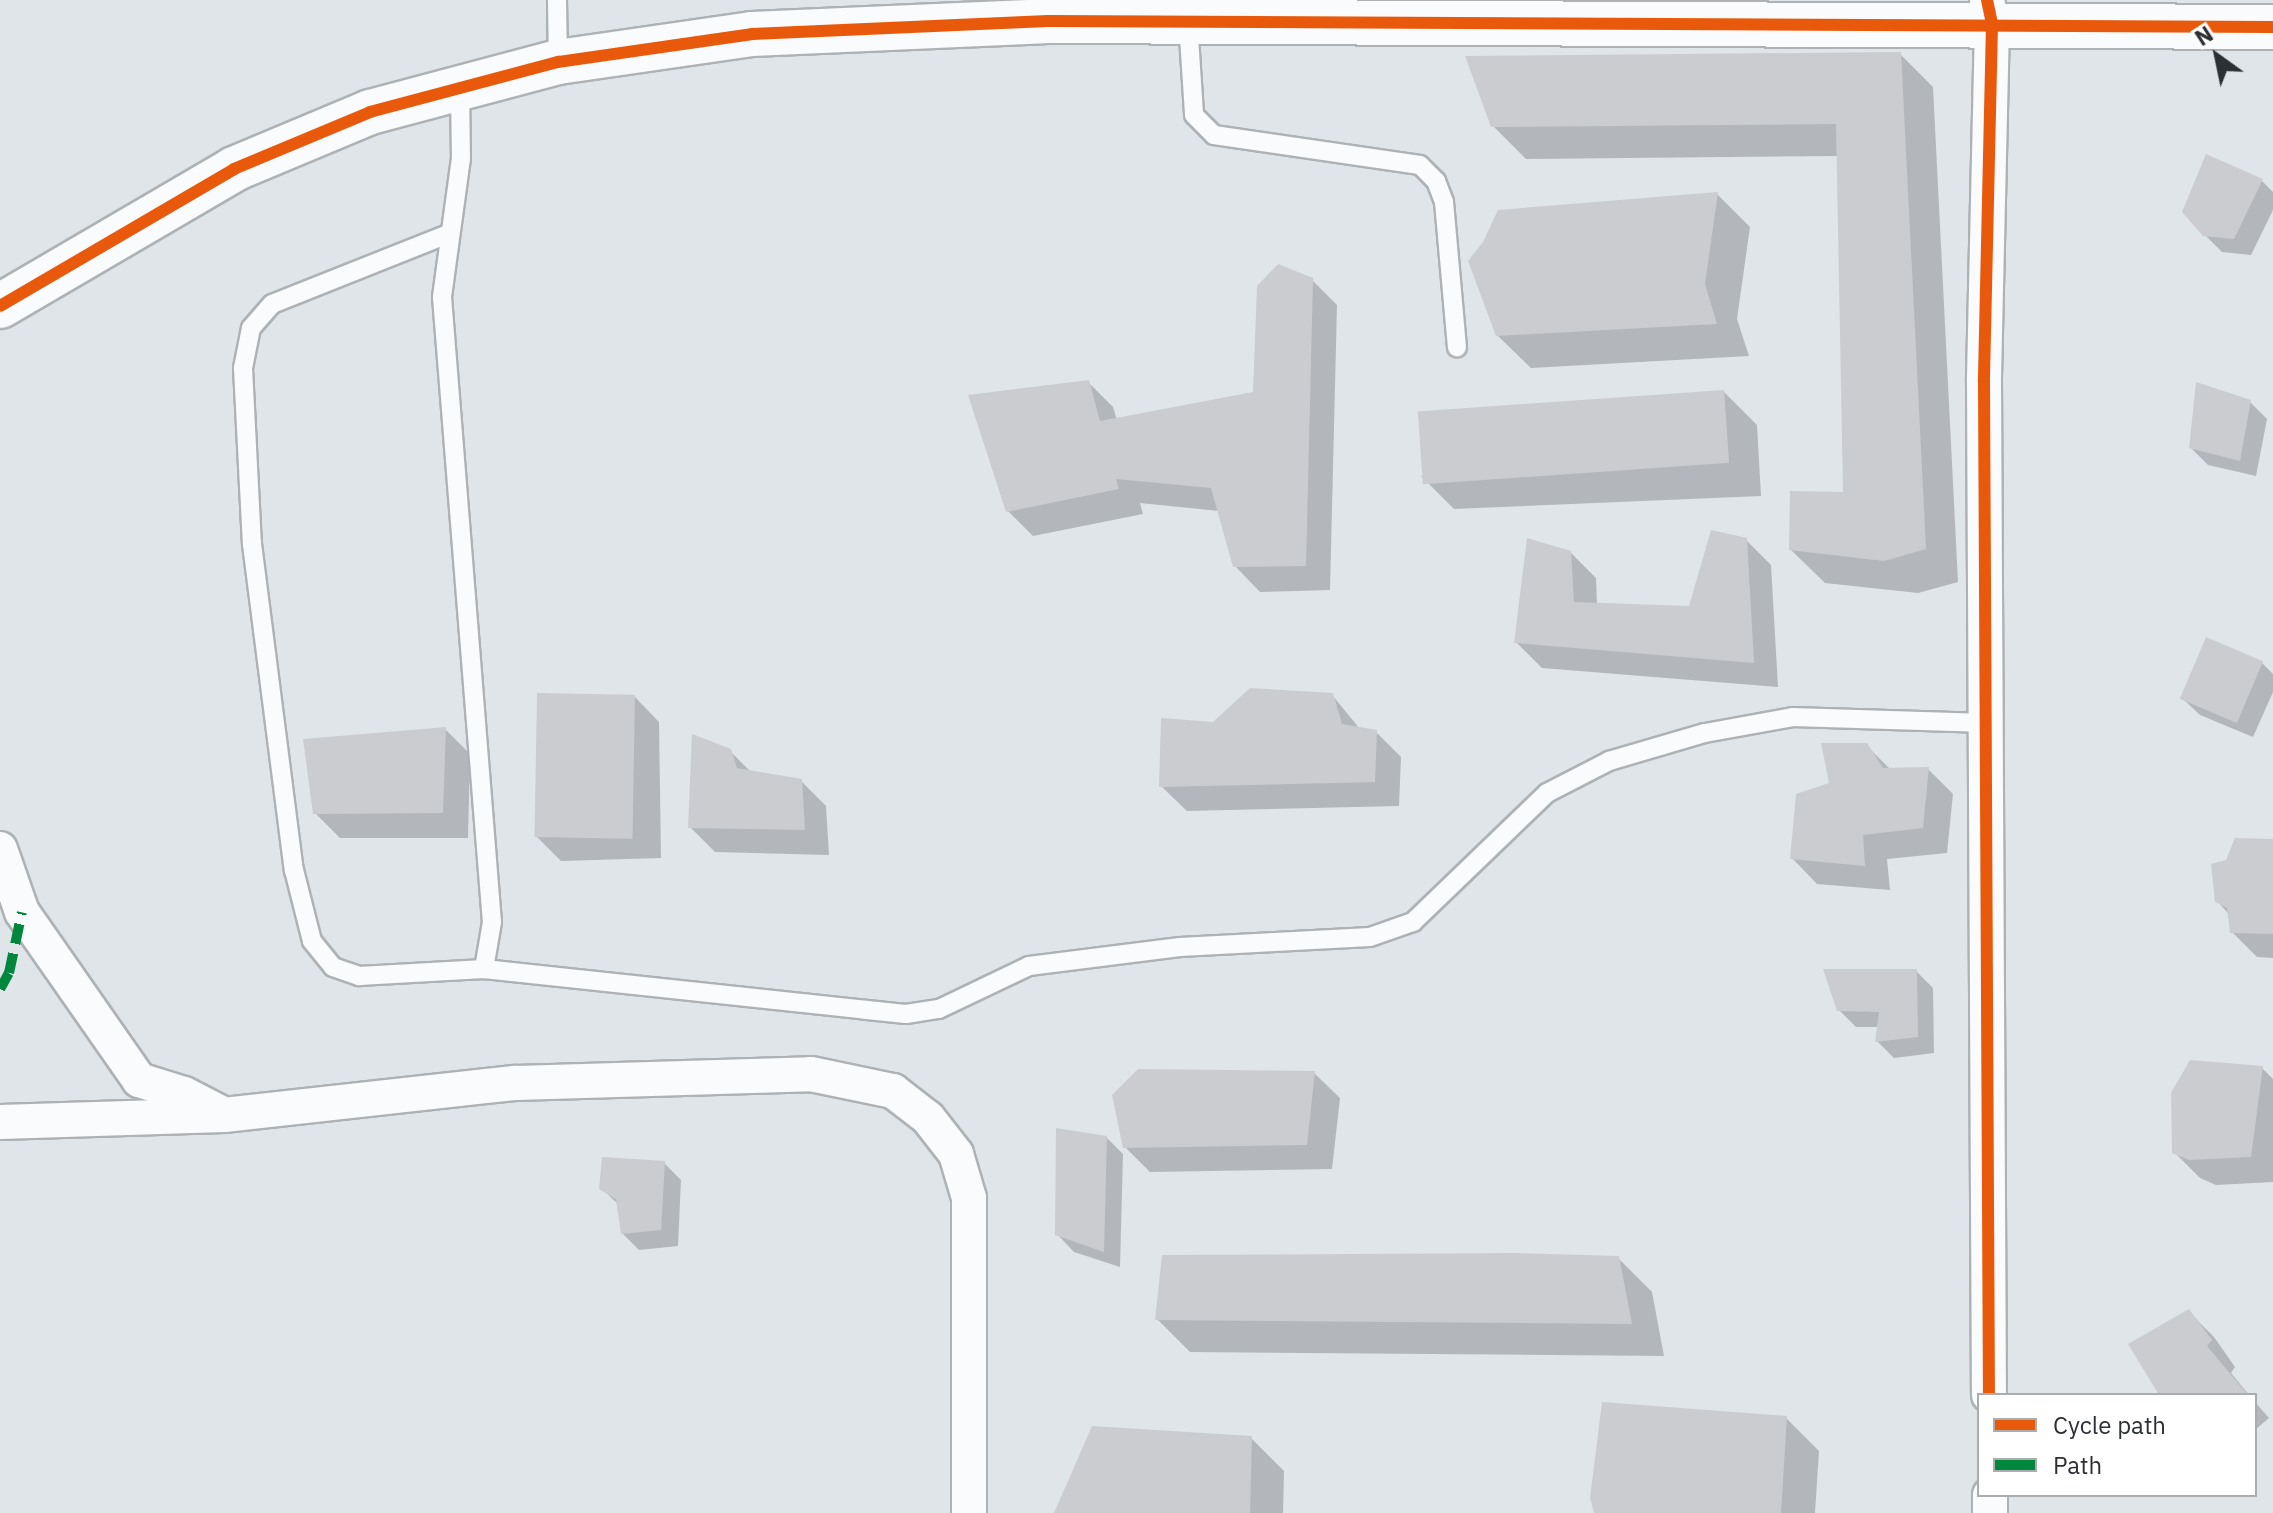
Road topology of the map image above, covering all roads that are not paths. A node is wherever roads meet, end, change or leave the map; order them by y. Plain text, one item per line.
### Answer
1 (557, 0) edge
2 (1048, 10) edge
3 (1990, 12) edge
4 (1188, 21) junction
5 (2273, 27) edge
6 (558, 62) junction
7 (460, 89) junction
8 (448, 234) junction
9 (0, 306) edge
10 (1457, 347) dead end
11 (1986, 723) junction
12 (0, 849) edge
13 (484, 969) junction
14 (224, 1115) junction
15 (0, 1122) edge
16 (1989, 1393) edge
17 (969, 1513) edge

1 - 6 lane
2 - 4 street
2 - 6 street
3 - 4 street
3 - 5 street
3 - 11 street
4 - 10 lane
6 - 7 street
7 - 8 lane
7 - 9 street
8 - 13 lane
8 - 13 lane
11 - 13 lane
11 - 16 street
12 - 14 street
14 - 15 street
14 - 17 street

